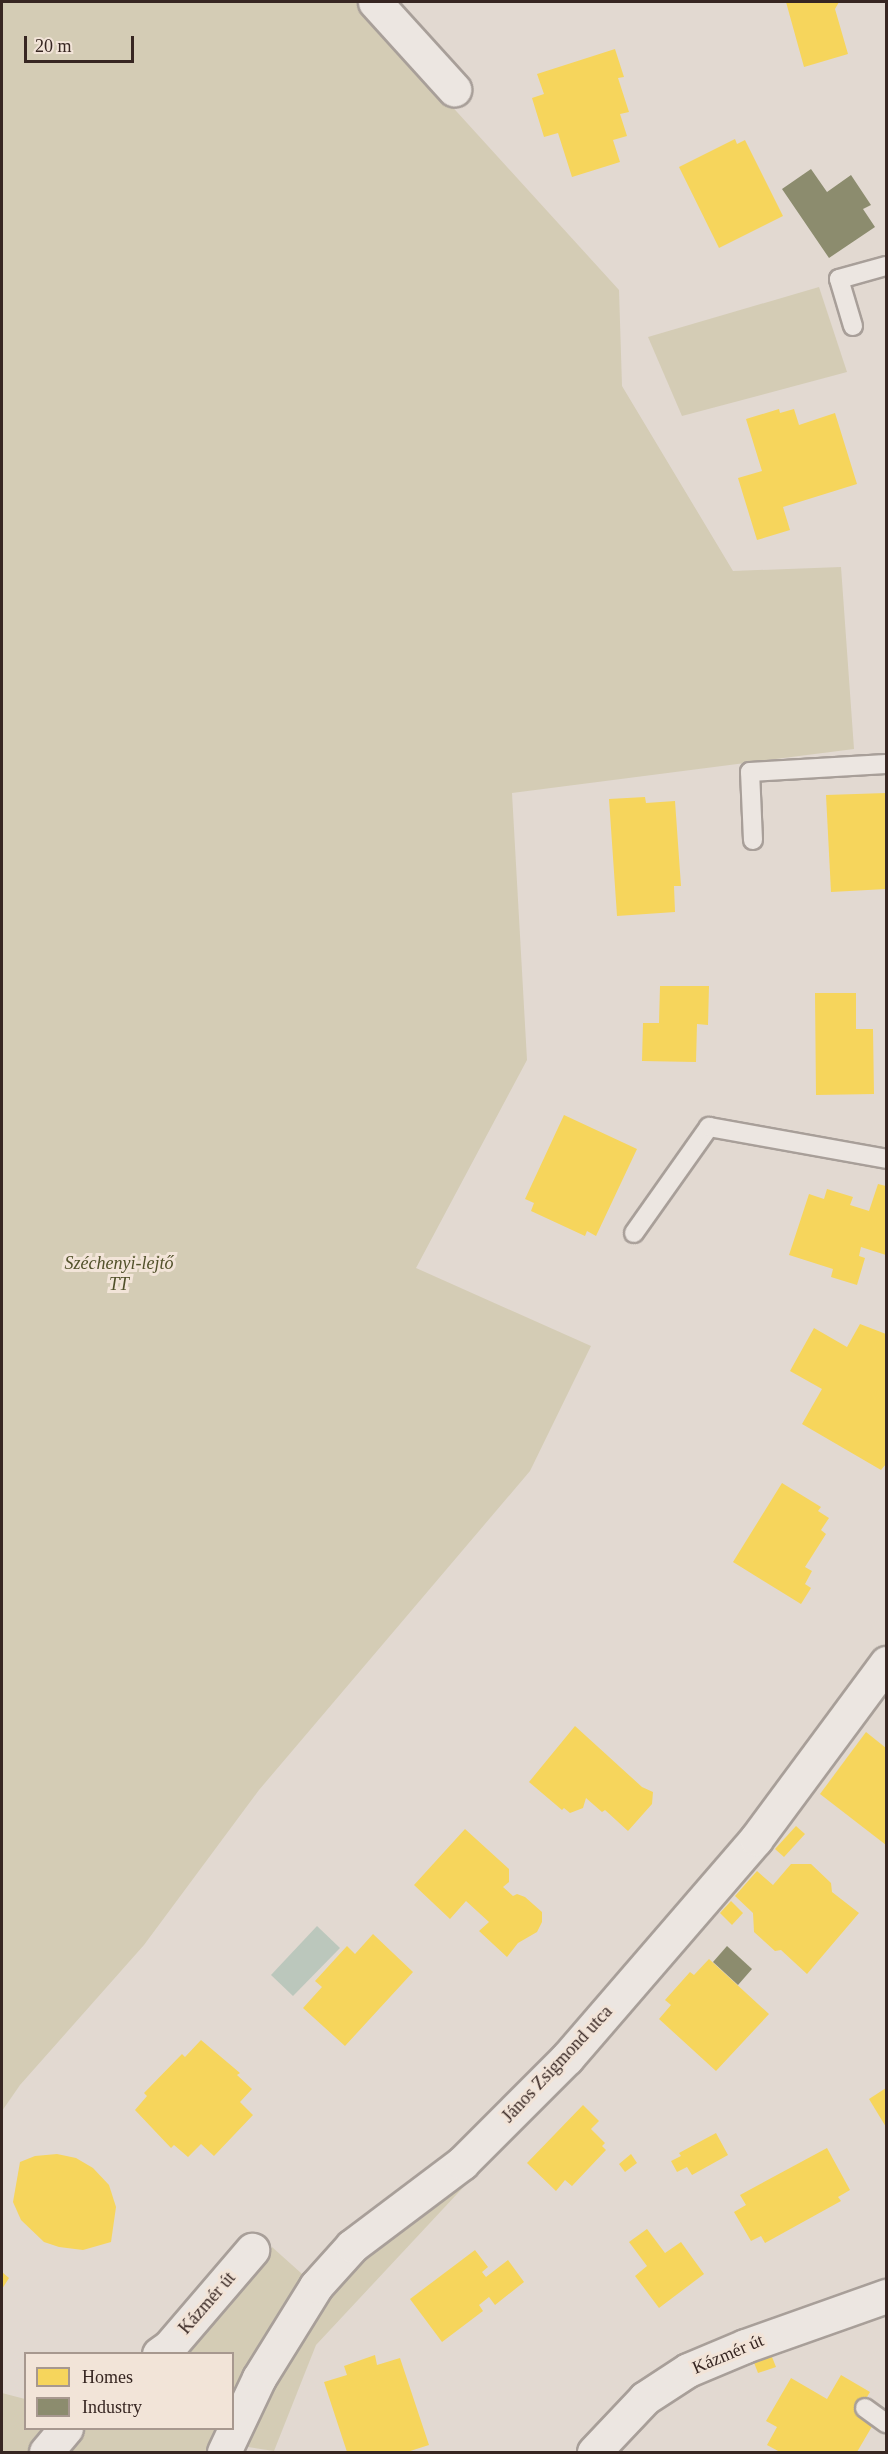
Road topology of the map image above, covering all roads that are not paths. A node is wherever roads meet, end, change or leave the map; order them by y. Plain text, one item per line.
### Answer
1 (375, 2) edge
2 (454, 89) dead end
3 (886, 266) edge
4 (853, 326) dead end
5 (886, 764) edge
6 (753, 840) dead end
7 (886, 1159) edge
8 (634, 1233) dead end
9 (886, 1663) edge
10 (252, 2250) dead end
11 (886, 2296) edge
12 (162, 2352) edge
13 (865, 2408) dead end
14 (886, 2423) edge
15 (64, 2430) edge
16 (46, 2452) edge
17 (224, 2452) edge
18 (594, 2452) edge

1 - 2 street
3 - 4 lane
5 - 6 lane
7 - 8 lane
9 - 17 street, János Zsigmond utca
10 - 12 street, Kázmér út
11 - 18 street, Kázmér út
13 - 14 lane
15 - 16 street

